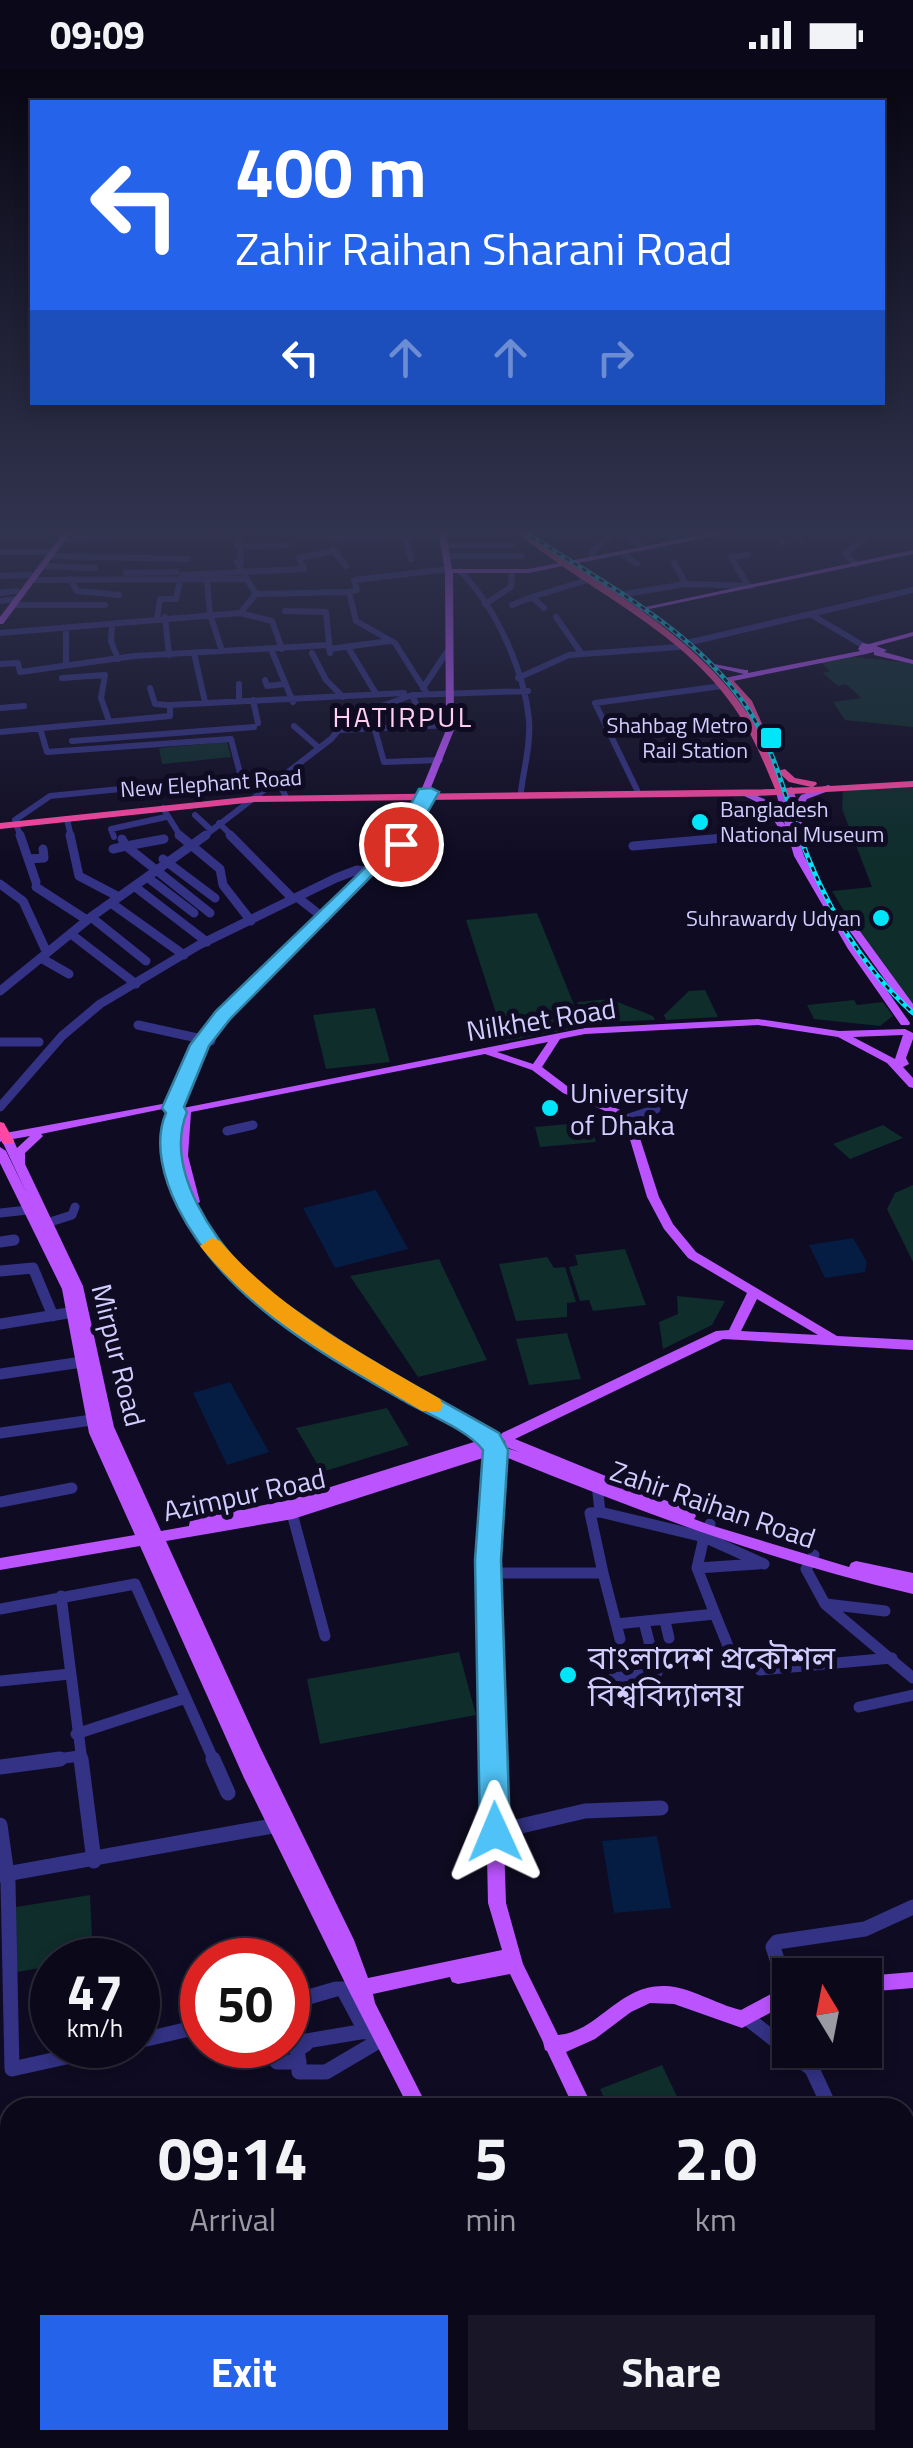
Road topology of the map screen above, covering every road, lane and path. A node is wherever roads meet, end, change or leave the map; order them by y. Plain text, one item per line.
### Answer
1 (65, 642) edge
2 (115, 642) edge
3 (166, 642) edge
4 (219, 642) edge
5 (280, 642) edge
6 (328, 642) edge
7 (390, 642) joint
8 (450, 642) edge
9 (453, 642) edge
10 (503, 642) edge
11 (573, 642) edge
12 (679, 642) edge
13 (679, 642) edge
14 (695, 642) edge
15 (860, 642) edge
16 (886, 642) edge
17 (683, 645) junction
18 (450, 647) junction
19 (869, 647) junction
20 (282, 648) junction
21 (350, 648) junction
22 (270, 649) junction
23 (329, 649) junction
24 (222, 651) junction
25 (194, 653) junction
26 (312, 653) dead end
27 (581, 653) junction
28 (169, 655) junction
29 (118, 659) junction
30 (913, 660) edge
31 (0, 664) edge
32 (62, 665) junction
33 (714, 666) junction
34 (760, 672) junction
35 (518, 675) junction
36 (266, 680) dead end
37 (723, 681) junction
38 (239, 684) dead end
39 (285, 684) junction
40 (150, 688) dead end
41 (526, 690) junction
42 (738, 690) junction
43 (375, 692) junction
44 (453, 692) junction
45 (414, 693) junction
46 (343, 696) junction
47 (0, 697) edge
48 (240, 699) junction
49 (254, 700) junction
50 (205, 702) junction
51 (278, 702) junction
52 (293, 702) junction
53 (168, 705) junction
54 (24, 706) dead end
55 (4, 710) edge
56 (282, 712) dead end
57 (171, 716) junction
58 (109, 722) junction
59 (451, 725) junction
60 (294, 726) dead end
61 (426, 726) junction
62 (40, 728) junction
63 (336, 730) junction
64 (374, 730) junction
65 (2, 732) edge
66 (183, 732) junction
67 (451, 737) junction
68 (72, 741) dead end
69 (319, 748) junction
70 (440, 760) junction
71 (777, 771) junction
72 (240, 773) dead end
73 (280, 780) junction
74 (913, 782) edge
75 (829, 786) junction
76 (785, 789) junction
77 (638, 790) junction
78 (524, 791) junction
79 (743, 792) junction
80 (66, 794) junction
81 (427, 794) junction
82 (284, 795) junction
83 (258, 798) junction
84 (213, 803) junction
85 (790, 811) junction
86 (165, 813) junction
87 (231, 814) junction
88 (195, 815) dead end
89 (68, 817) junction
90 (16, 822) junction
91 (219, 823) junction
92 (0, 824) edge
93 (210, 829) junction
94 (785, 832) junction
95 (164, 839) dead end
96 (121, 841) junction
97 (188, 846) junction
98 (633, 846) dead end
99 (796, 848) junction
100 (114, 849) dead end
101 (44, 858) dead end
102 (28, 859) junction
103 (165, 861) junction
104 (156, 871) junction
105 (374, 871) junction
106 (147, 877) junction
107 (0, 884) edge
108 (134, 886) junction
109 (215, 898) dead end
110 (295, 898) junction
111 (115, 900) junction
112 (194, 913) dead end
113 (210, 913) dead end
114 (323, 918) junction
115 (89, 919) junction
116 (252, 922) junction
117 (71, 934) junction
118 (207, 942) junction
119 (184, 955) junction
120 (44, 956) junction
121 (146, 960) dead end
122 (69, 974) dead end
123 (136, 984) junction
124 (0, 991) edge
125 (913, 1011) edge
126 (138, 1025) dead end
127 (840, 1031) junction
128 (909, 1032) edge
129 (556, 1033) junction
130 (207, 1040) junction
131 (0, 1042) edge
132 (40, 1042) dead end
133 (481, 1049) junction
134 (902, 1066) junction
135 (536, 1068) junction
136 (913, 1085) edge
137 (0, 1107) edge
138 (181, 1107) junction
139 (656, 1109) dead end
140 (626, 1119) junction
141 (253, 1126) dead end
142 (227, 1130) dead end
143 (2, 1136) edge
144 (37, 1136) junction
145 (18, 1167) junction
146 (75, 1206) dead end
147 (28, 1210) junction
148 (0, 1213) edge
149 (47, 1223) junction
150 (14, 1240) dead end
151 (0, 1242) edge
152 (0, 1272) edge
153 (753, 1294) junction
154 (74, 1312) junction
155 (53, 1316) junction
156 (0, 1324) edge
157 (734, 1332) junction
158 (831, 1337) junction
159 (913, 1345) edge
160 (82, 1362) junction
161 (0, 1374) edge
162 (92, 1420) junction
163 (0, 1433) edge
164 (498, 1443) junction
165 (597, 1486) junction
166 (72, 1488) dead end
167 (0, 1502) edge
168 (291, 1509) junction
169 (600, 1512) junction
170 (706, 1531) junction
171 (151, 1539) junction
172 (764, 1552) junction
173 (811, 1559) junction
174 (0, 1561) edge
175 (697, 1568) junction
176 (488, 1572) junction
177 (604, 1573) junction
178 (913, 1579) edge
179 (913, 1588) edge
180 (61, 1596) junction
181 (826, 1604) junction
182 (0, 1609) edge
183 (885, 1611) dead end
184 (715, 1614) junction
185 (665, 1621) junction
186 (644, 1622) junction
187 (616, 1624) junction
188 (324, 1636) dead end
189 (669, 1638) dead end
190 (620, 1639) dead end
191 (728, 1646) dead end
192 (892, 1658) junction
193 (760, 1670) dead end
194 (70, 1674) junction
195 (613, 1678) dead end
196 (913, 1678) edge
197 (0, 1681) edge
198 (913, 1695) edge
199 (186, 1698) junction
200 (859, 1707) dead end
201 (76, 1734) junction
202 (79, 1756) junction
203 (0, 1766) edge
204 (228, 1794) dead end
205 (661, 1808) dead end
206 (0, 1825) edge
207 (278, 1825) junction
208 (495, 1832) junction
209 (94, 1861) junction
210 (4, 1875) edge
211 (913, 1907) edge
212 (777, 1958) edge
213 (513, 1960) junction
214 (913, 1980) edge
215 (882, 1983) edge
216 (360, 1993) junction
217 (310, 2000) edge
218 (772, 2003) edge
219 (747, 2018) junction
220 (372, 2038) junction
221 (316, 2039) junction
222 (310, 2040) edge
223 (310, 2042) edge
224 (551, 2044) junction
225 (30, 2065) edge
226 (299, 2068) edge
227 (412, 2098) edge
228 (579, 2098) edge
229 (825, 2098) edge

1 - 32 street
2 - 29 street
3 - 28 street
4 - 24 street
5 - 20 street
6 - 23 street
7 - 21 street
7 - 45 street
8 - 18 main road
9 - 44 main road
10 - 35 street
11 - 27 street
12 - 17 highway
13 - 17 highway
14 - 17 street
15 - 19 street
16 - 19 main road
17 - 27 street
17 - 33 highway
17 - 37 highway
18 - 44 main road
18 - 45 street
19 - 30 main road
19 - 34 main road
20 - 22 street
20 - 23 street
21 - 23 street
21 - 43 street
22 - 24 street
22 - 39 street
24 - 25 street
25 - 28 street
25 - 50 street
26 - 46 street
27 - 35 street
28 - 29 street
29 - 32 street
31 - 32 street
32 - 58 street
33 - 34 main road
33 - 37 highway
34 - 37 main road
34 - 42 main road
35 - 41 street
36 - 39 street
37 - 42 highway
37 - 71 highway
37 - 77 street
38 - 48 street
39 - 52 street
40 - 53 street
41 - 44 street
41 - 78 street
42 - 71 highway
43 - 45 street
43 - 46 street
44 - 45 street
44 - 45 street
44 - 59 main road
44 - 67 main road
45 - 61 street
45 - 63 street
46 - 52 street
47 - 55 street
48 - 49 street
48 - 50 street
49 - 51 street
49 - 66 street
50 - 53 street
51 - 52 street
51 - 56 street
53 - 57 street
54 - 55 street
55 - 65 street
57 - 58 street
57 - 66 street
58 - 62 street
59 - 61 street
59 - 67 main road
60 - 69 street
61 - 64 street
62 - 65 street
62 - 72 street
63 - 64 street
63 - 69 street
64 - 70 street
66 - 68 street
67 - 70 main road
67 - 81 main road
69 - 73 street
70 - 81 main road
71 - 75 highway
71 - 76 highway
71 - 79 highway
73 - 80 street
73 - 82 street
73 - 83 street
74 - 75 highway
75 - 76 highway
75 - 85 main road
76 - 79 highway
76 - 85 main road
77 - 78 highway
77 - 79 highway
78 - 81 highway
79 - 81 highway
79 - 85 main road
79 - 94 main road
80 - 89 street
80 - 90 street
81 - 82 highway, New Elephant Road
81 - 83 highway, New Elephant Road
81 - 105 main road, Zahir Raihan Road
82 - 83 highway, New Elephant Road
83 - 84 highway, New Elephant Road
83 - 87 street
83 - 89 highway, New Elephant Road
84 - 86 highway, New Elephant Road
84 - 87 street
85 - 99 main road
85 - 125 main road
86 - 89 highway, New Elephant Road
86 - 96 street
86 - 97 street
87 - 91 street
88 - 93 street
89 - 90 highway, New Elephant Road
89 - 111 street
90 - 92 highway, New Elephant Road
90 - 102 street
91 - 93 street
91 - 110 street
93 - 97 street
94 - 98 street
94 - 99 main road
95 - 96 street
96 - 100 street
96 - 104 street
97 - 103 street
97 - 116 street
99 - 128 main road
101 - 102 street
102 - 115 street
103 - 104 street
103 - 109 street
104 - 106 street
104 - 113 street
105 - 110 street
105 - 114 main road, Zahir Raihan Road
106 - 108 street
106 - 112 street
107 - 120 street
108 - 111 street
108 - 118 street
110 - 114 street
110 - 116 street
111 - 115 street
111 - 119 street
114 - 130 main road, Zahir Raihan Road
115 - 117 street
115 - 121 street
116 - 118 street
117 - 120 street
117 - 123 street
118 - 119 street
119 - 123 street
120 - 122 street
120 - 124 street
123 - 137 street
126 - 130 street
127 - 128 main road, Nilkhet Road
127 - 129 main road, Nilkhet Road
127 - 134 main road
128 - 134 main road
129 - 133 main road, Nilkhet Road
129 - 135 main road
130 - 138 main road, Zahir Raihan Road
131 - 132 street
133 - 135 main road
133 - 138 main road, Nilkhet Road
134 - 136 main road
135 - 140 main road
138 - 143 main road, Nilkhet Road
138 - 144 main road, Nilkhet Road
138 - 164 main road, Zahir Raihan Road
139 - 140 street
140 - 153 main road
141 - 142 street
143 - 144 main road, Nilkhet Road
143 - 145 main road, Mirpur Road
143 - 147 main road, Mirpur Road
144 - 145 main road
145 - 149 main road, Mirpur Road
146 - 149 street
147 - 148 street
147 - 154 main road, Mirpur Road
149 - 171 main road, Mirpur Road
150 - 151 street
152 - 155 street
153 - 157 main road
153 - 158 main road
154 - 155 street
154 - 160 main road, Mirpur Road
155 - 156 street
157 - 158 main road
157 - 164 main road, Azimpur Road
158 - 159 main road
160 - 161 street
160 - 162 main road, Mirpur Road
162 - 163 street
162 - 171 main road, Mirpur Road
164 - 165 main road, Zahir Raihan Road
164 - 168 main road, Azimpur Road
164 - 176 main road
165 - 169 street
165 - 170 main road, Zahir Raihan Road
166 - 167 street
168 - 171 main road, Azimpur Road
168 - 188 street
169 - 170 street
169 - 177 street
170 - 172 main road, Zahir Raihan Road
170 - 175 street
171 - 174 main road, Azimpur Road
171 - 207 main road
171 - 216 main road
172 - 173 main road, Zahir Raihan Road
172 - 175 street
173 - 178 main road, Zahir Raihan Road
173 - 179 main road, Zahir Raihan Road
173 - 181 street
175 - 184 street
176 - 177 street
176 - 208 main road
177 - 187 street
180 - 182 street
180 - 194 street
180 - 199 street
181 - 183 street
181 - 192 street
184 - 185 street
184 - 191 street
185 - 186 street
185 - 189 street
186 - 187 street
186 - 195 street
187 - 190 street
192 - 193 street
192 - 196 street
194 - 197 street
194 - 201 street
198 - 200 street
199 - 201 street
199 - 204 street
201 - 202 street
202 - 203 street
202 - 209 street
205 - 208 street
206 - 210 street
207 - 209 street
207 - 216 main road
208 - 213 main road
209 - 210 street
210 - 225 street
211 - 212 street
213 - 216 main road
213 - 224 main road
214 - 215 main road
216 - 217 street
216 - 220 main road
216 - 220 street
218 - 219 main road
219 - 224 main road
219 - 229 street
220 - 221 street
220 - 226 street
220 - 227 main road
221 - 222 street
221 - 223 street
224 - 228 main road

